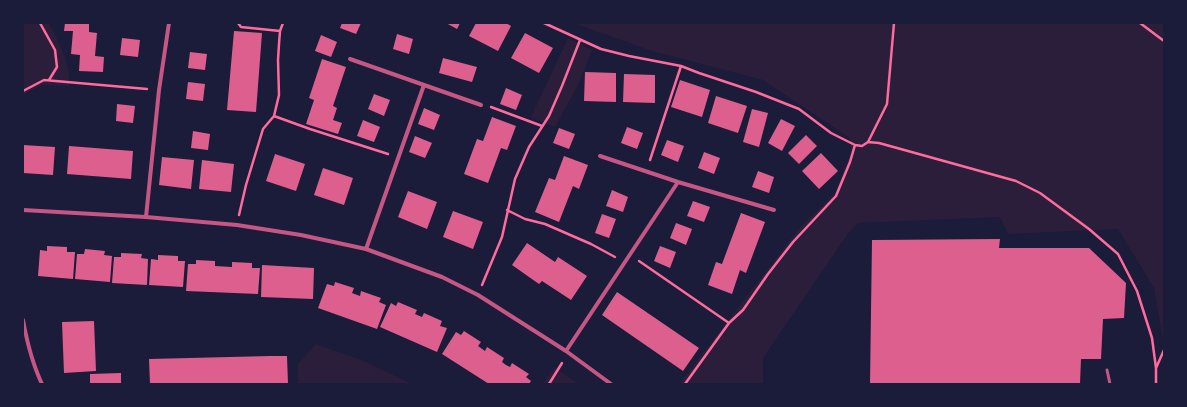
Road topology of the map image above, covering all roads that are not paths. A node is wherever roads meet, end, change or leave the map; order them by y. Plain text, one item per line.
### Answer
1 (169, 23) edge
2 (350, 59) dead end
3 (424, 85) junction
4 (481, 105) road end
5 (600, 156) dead end
6 (678, 182) junction
7 (23, 210) edge
8 (774, 210) dead end
9 (146, 218) junction
10 (366, 249) junction
11 (23, 320) edge
12 (566, 351) junction
13 (1107, 370) dead end
14 (42, 384) edge
15 (611, 384) edge
16 (1110, 384) edge

1 - 9 street
2 - 3 street
3 - 4 street
3 - 10 street
5 - 6 street
6 - 8 street
6 - 12 street
7 - 9 street
9 - 10 street
10 - 12 street
11 - 14 street
12 - 15 street
13 - 16 lane

